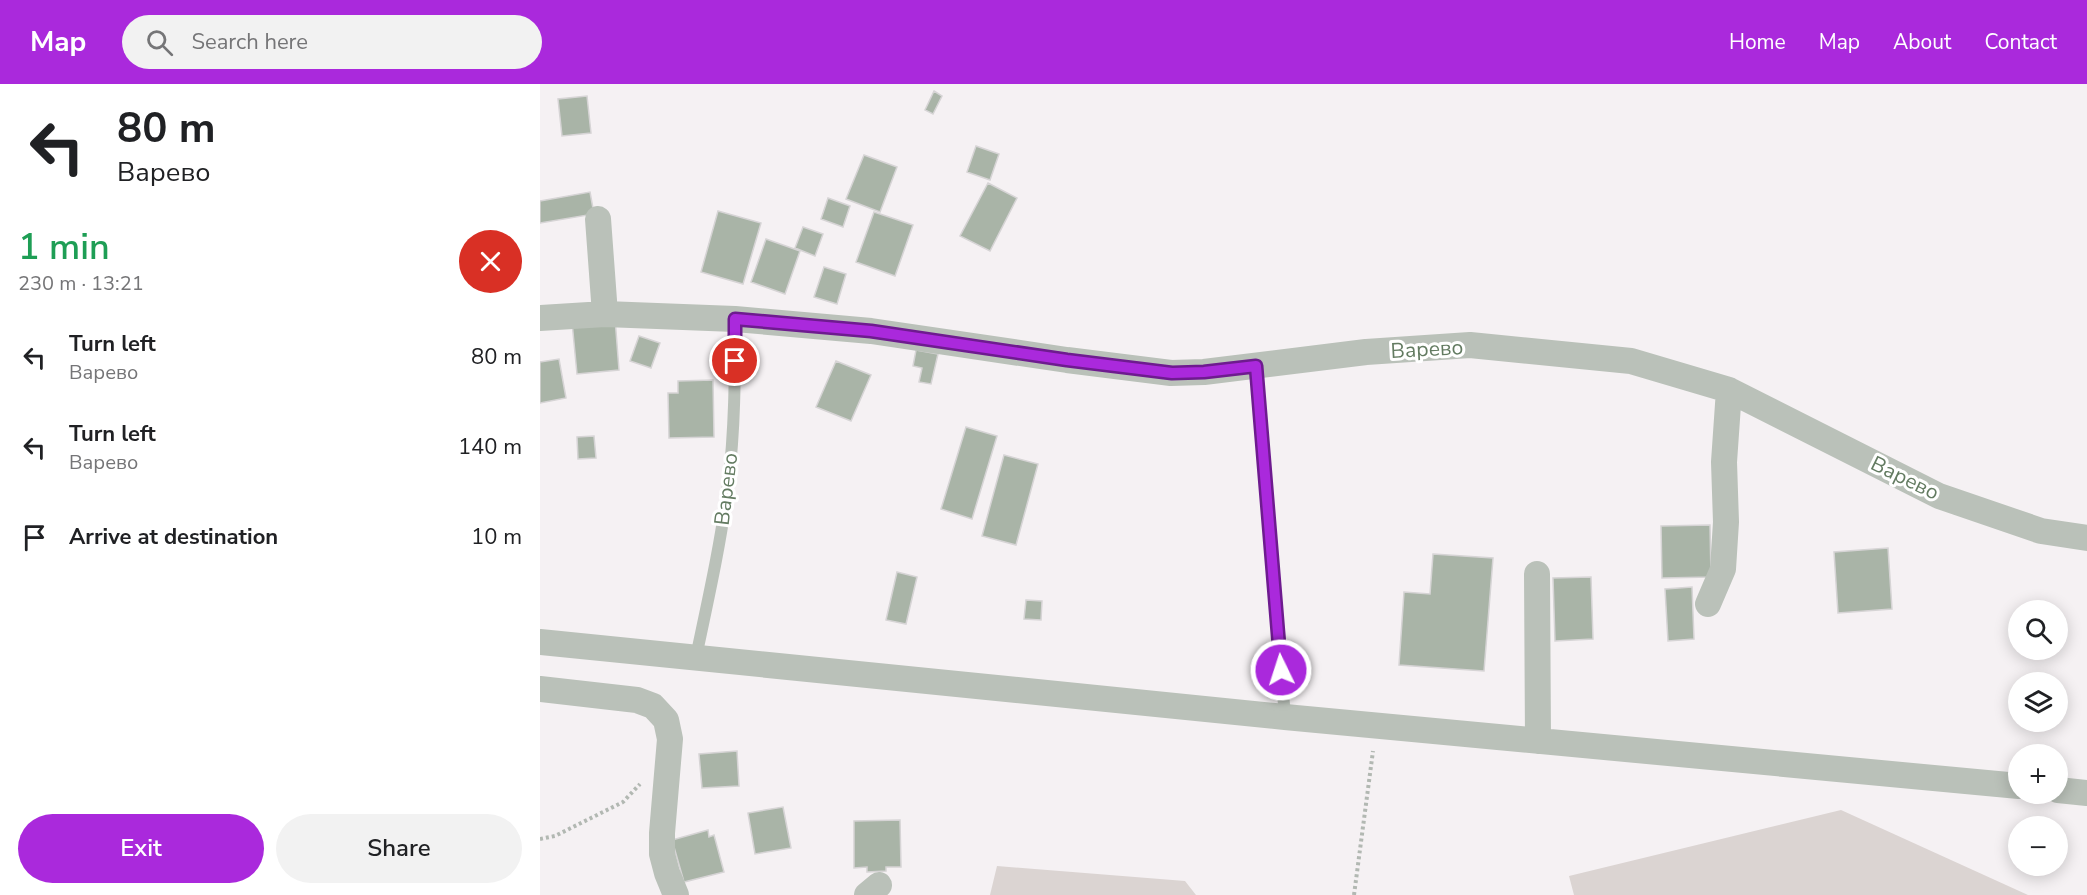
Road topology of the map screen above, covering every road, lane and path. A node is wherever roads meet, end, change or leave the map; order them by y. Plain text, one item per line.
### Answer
1 (598, 219) dead end
2 (605, 314) junction
3 (540, 318) edge
4 (735, 319) junction
5 (1256, 366) junction
6 (1729, 390) junction
7 (2087, 538) edge
8 (1537, 574) dead end
9 (1708, 604) dead end
10 (540, 642) edge
11 (696, 657) junction
12 (540, 689) edge
13 (1285, 717) junction
14 (1376, 726) junction
15 (1538, 741) junction
16 (668, 755) junction
17 (2008, 785) edge
18 (2068, 791) edge
19 (2087, 793) edge
20 (540, 839) edge
21 (676, 895) edge
22 (1354, 895) edge

1 - 2 street
2 - 3 street, Варево
2 - 4 street, Варево
4 - 5 street, Варево
4 - 11 lane, Варево
5 - 6 street, Варево
5 - 13 lane
6 - 7 street, Варево
6 - 9 street
8 - 15 street
10 - 11 street
11 - 13 street
12 - 16 street
13 - 14 street
14 - 15 street
14 - 22 path
15 - 17 street
16 - 20 path
16 - 21 street
18 - 19 street

